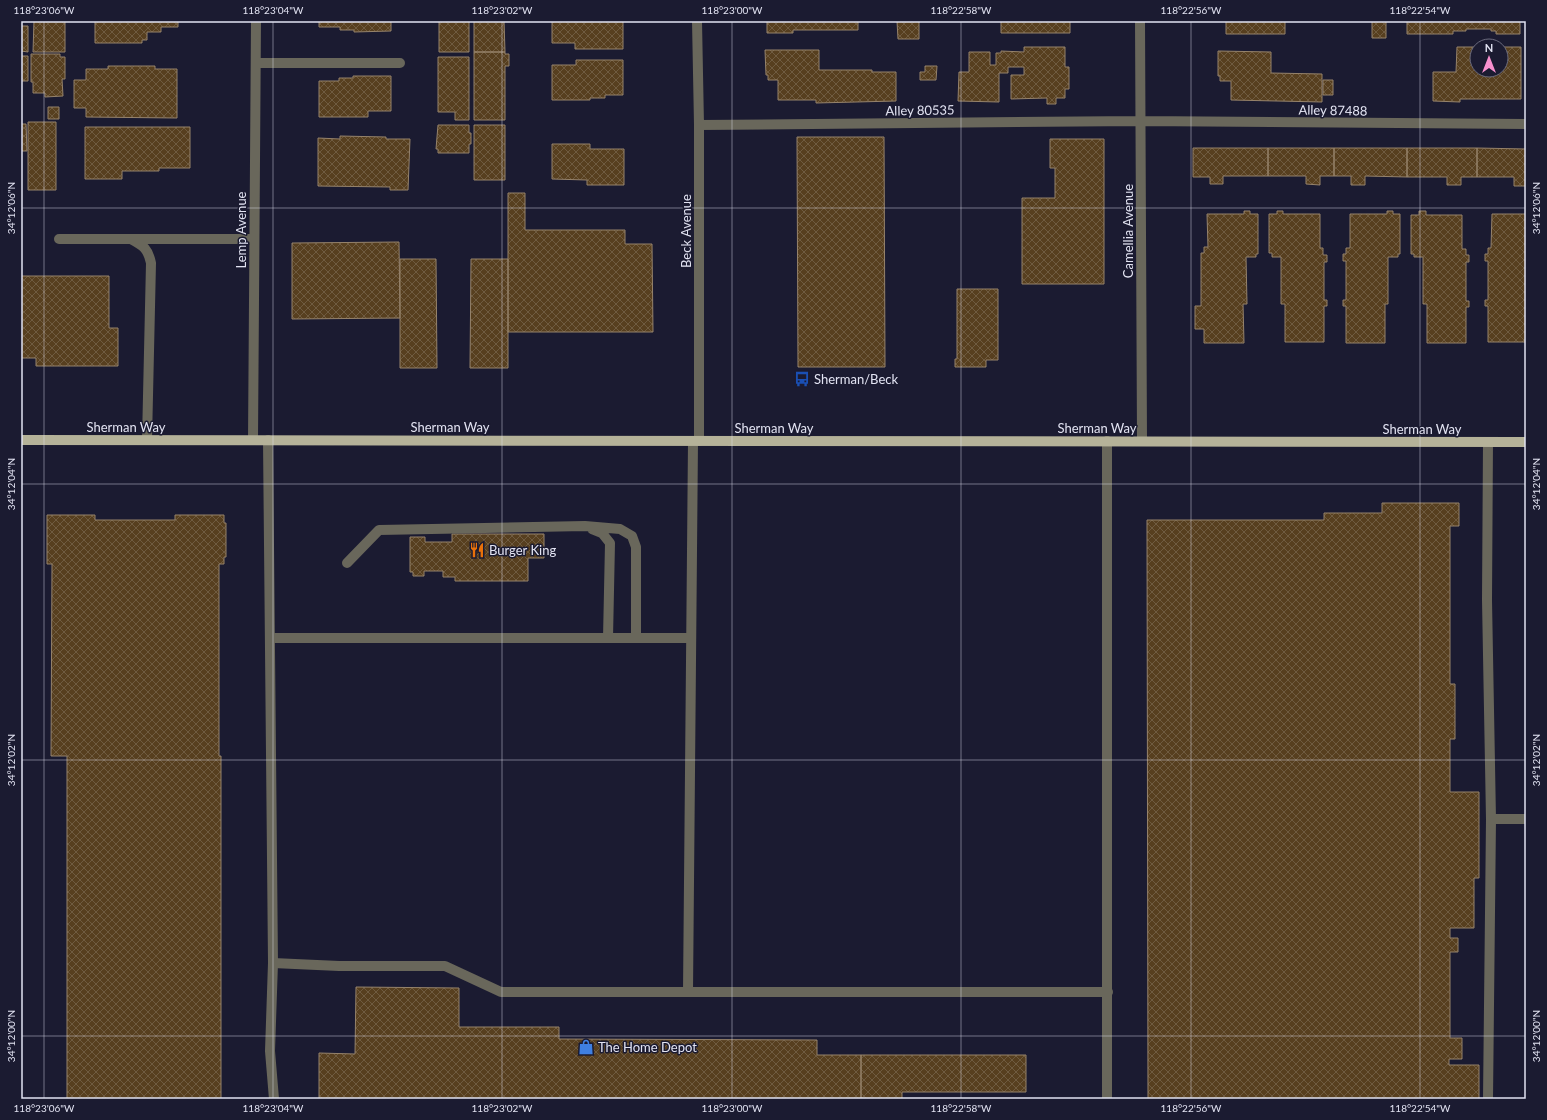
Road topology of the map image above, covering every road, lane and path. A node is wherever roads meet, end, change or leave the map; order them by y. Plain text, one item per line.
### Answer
1 (256, 21) edge
2 (697, 21) edge
3 (1140, 21) edge
4 (256, 62) junction
5 (400, 64) dead end
6 (1140, 121) junction
7 (1526, 124) edge
8 (699, 125) junction
9 (59, 239) dead end
10 (131, 239) junction
11 (254, 239) junction
12 (21, 440) edge
13 (147, 440) junction
14 (253, 440) junction
15 (268, 440) junction
16 (696, 441) junction
17 (1107, 441) junction
18 (1142, 441) junction
19 (1488, 442) junction
20 (1526, 442) edge
21 (585, 526) junction
22 (347, 563) dead end
23 (270, 638) junction
24 (608, 638) junction
25 (636, 638) junction
26 (691, 638) junction
27 (1491, 819) junction
28 (1526, 819) edge
29 (273, 963) junction
30 (688, 992) junction
31 (1108, 992) junction
32 (274, 1099) edge
33 (1107, 1099) edge
34 (1488, 1099) edge

1 - 4 street, Lemp Avenue
2 - 8 street, Beck Avenue
3 - 6 street, Camellia Avenue
4 - 5 street
4 - 11 street, Lemp Avenue
6 - 7 street, Alley 87488
6 - 8 street, Alley 80535
6 - 18 street, Camellia Avenue
8 - 16 street, Beck Avenue
9 - 10 street
10 - 11 street
10 - 13 street
11 - 14 street, Lemp Avenue
12 - 13 main road, Sherman Way
13 - 14 main road, Sherman Way
14 - 15 main road, Sherman Way
15 - 16 main road, Sherman Way
15 - 23 street
16 - 17 main road, Sherman Way
16 - 26 street, Beck Avenue
17 - 18 main road, Sherman Way
17 - 31 street
18 - 19 main road, Sherman Way
19 - 20 main road, Sherman Way
19 - 27 street
21 - 22 street
21 - 24 street
21 - 25 street
23 - 24 street
23 - 29 street
24 - 25 street
25 - 26 street
26 - 30 street, Beck Avenue
27 - 28 street
27 - 34 street
29 - 30 street
29 - 32 street
30 - 31 street
31 - 33 street

